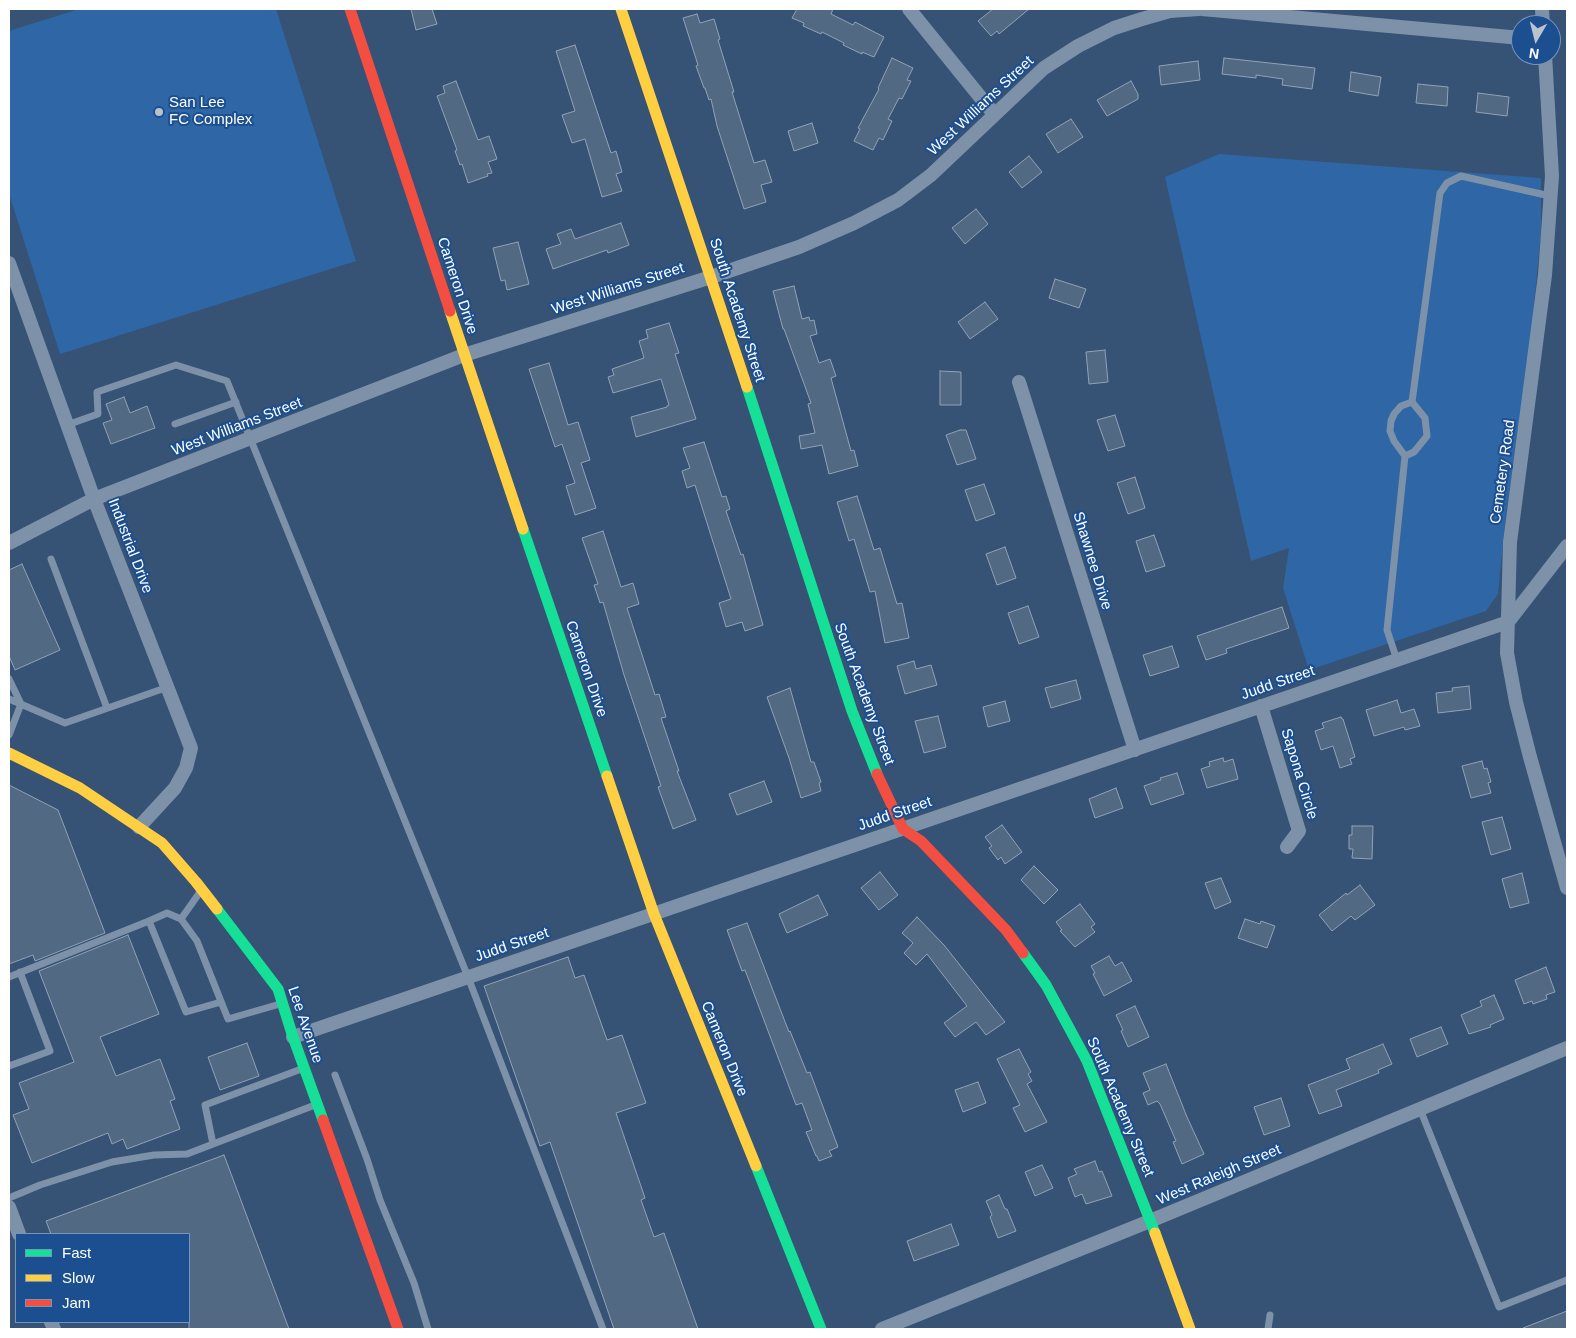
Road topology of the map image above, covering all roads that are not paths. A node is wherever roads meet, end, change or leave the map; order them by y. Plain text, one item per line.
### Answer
1 (350, 9) edge
2 (621, 9) edge
3 (909, 9) edge
4 (1200, 9) edge
5 (1511, 37) edge
6 (1546, 65) edge
7 (994, 114) junction
8 (1550, 196) junction
9 (9, 263) edge
10 (711, 277) junction
11 (464, 355) junction
12 (1019, 382) dead end
13 (236, 402) junction
14 (1412, 402) junction
15 (175, 424) dead end
16 (67, 425) junction
17 (251, 439) junction
18 (1405, 456) junction
19 (94, 499) junction
20 (9, 543) edge
21 (1567, 546) edge
22 (50, 560) dead end
23 (1508, 622) junction
24 (1397, 660) junction
25 (9, 679) edge
26 (168, 687) junction
27 (9, 699) edge
28 (21, 704) junction
29 (1261, 706) junction
30 (107, 708) junction
31 (9, 734) edge
32 (1135, 750) junction
33 (9, 753) edge
34 (139, 827) junction
35 (903, 828) junction
36 (1287, 847) dead end
37 (1567, 888) edge
38 (202, 890) junction
39 (654, 914) junction
40 (181, 919) junction
41 (149, 922) junction
42 (20, 972) junction
43 (9, 977) edge
44 (468, 977) junction
45 (221, 1002) junction
46 (283, 1004) junction
47 (293, 1037) junction
48 (1567, 1048) edge
49 (9, 1066) edge
50 (304, 1068) junction
51 (335, 1076) dead end
52 (317, 1105) junction
53 (1420, 1109) junction
54 (213, 1144) junction
55 (9, 1198) edge
56 (9, 1207) edge
57 (1150, 1221) junction
58 (19, 1233) edge
59 (1567, 1280) edge
60 (1270, 1315) dead end
61 (398, 1329) edge
62 (428, 1329) edge
63 (603, 1329) edge
64 (821, 1329) edge
65 (882, 1329) edge
66 (1190, 1329) edge
67 (1268, 1329) edge

1 - 11 street, Cameron Drive
2 - 10 street, South Academy Street
3 - 7 street
4 - 5 street, West Williams Street
4 - 7 street, West Williams Street
6 - 8 street, Cemetery Road
7 - 10 street, West Williams Street
8 - 14 lane
8 - 23 street, Cemetery Road
9 - 16 street, Industrial Drive
10 - 11 street, West Williams Street
10 - 35 street, South Academy Street
11 - 17 street, West Williams Street
11 - 39 street, Cameron Drive
12 - 32 street, Shawnee Drive
13 - 15 lane
13 - 16 lane
13 - 17 lane
14 - 18 lane
14 - 18 lane
16 - 19 street, Industrial Drive
17 - 19 street, West Williams Street
17 - 44 lane
18 - 24 lane
19 - 20 street, West Williams Street
19 - 26 street, Industrial Drive
21 - 23 street
22 - 30 lane
23 - 24 street, Judd Street
23 - 37 street, Cemetery Road
24 - 29 street, Judd Street
25 - 28 lane
26 - 30 lane
26 - 34 street, Industrial Drive
27 - 28 lane
28 - 30 lane
28 - 31 lane
29 - 32 street, Judd Street
29 - 36 street, Sapona Circle
32 - 35 street, Judd Street
33 - 34 street, Lee Avenue
34 - 38 street, Lee Avenue
35 - 39 street, Judd Street
35 - 57 street, South Academy Street
38 - 40 lane
38 - 46 street, Lee Avenue
39 - 44 street, Judd Street
39 - 64 street, Cameron Drive
40 - 41 lane
40 - 45 lane
41 - 42 lane
41 - 45 lane
42 - 43 lane
42 - 49 lane
44 - 47 street, Judd Street
44 - 63 lane
45 - 46 lane
46 - 47 street, Lee Avenue
47 - 50 street, Lee Avenue
48 - 53 street, West Raleigh Street
50 - 52 street, Lee Avenue
50 - 54 lane
51 - 62 lane
52 - 54 lane
52 - 61 street, Lee Avenue
53 - 57 street, West Raleigh Street
53 - 59 lane
54 - 55 lane
56 - 58 street
57 - 65 street, West Raleigh Street
57 - 66 street, South Academy Street
60 - 67 lane

